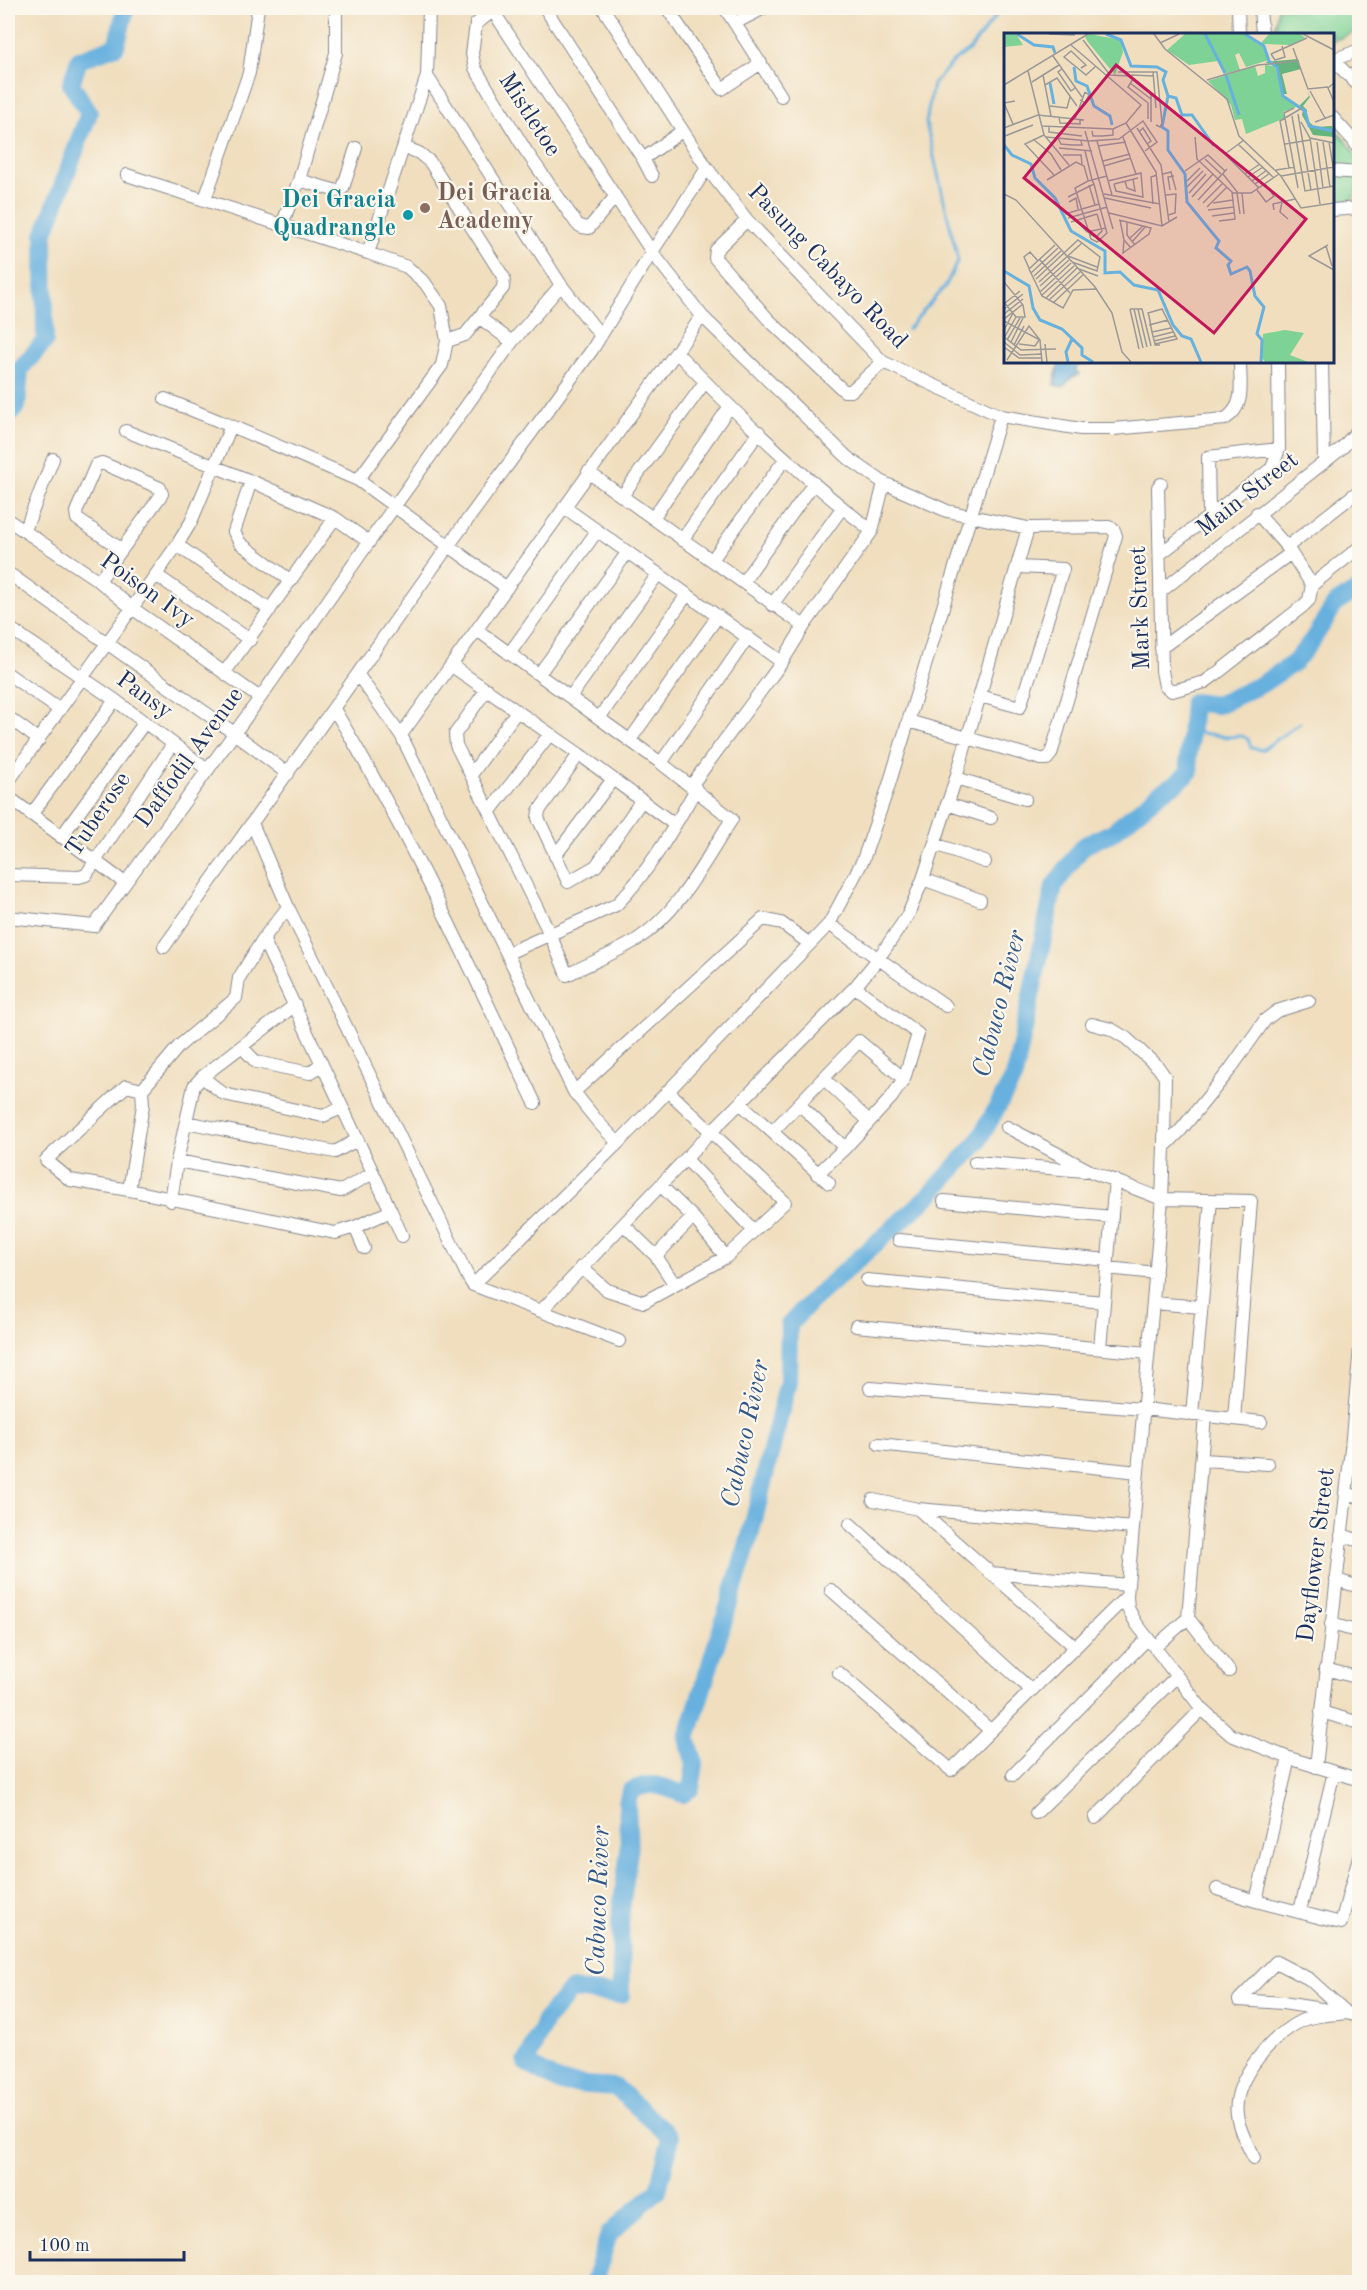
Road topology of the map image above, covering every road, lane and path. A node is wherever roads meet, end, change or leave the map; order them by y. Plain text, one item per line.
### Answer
1 (258, 8) edge
2 (336, 8) edge
3 (429, 8) edge
4 (545, 8) edge
5 (603, 8) edge
6 (667, 8) edge
7 (725, 8) edge
8 (764, 8) edge
9 (1238, 8) edge
10 (1260, 8) edge
11 (492, 9) edge
12 (735, 23) junction
13 (1239, 33) edge
14 (1262, 33) edge
15 (1359, 50) edge
16 (1334, 60) edge
17 (1334, 61) edge
18 (761, 63) junction
19 (427, 76) junction
20 (1359, 87) edge
21 (781, 96) dead end
22 (1334, 119) edge
23 (682, 131) junction
24 (404, 147) junction
25 (356, 148) dead end
26 (1359, 150) edge
27 (643, 159) junction
28 (707, 168) junction
29 (1334, 171) edge
30 (1359, 172) edge
31 (128, 175) dead end
32 (652, 176) dead end
33 (299, 180) junction
34 (615, 197) junction
35 (205, 199) junction
36 (1359, 208) edge
37 (1334, 210) edge
38 (747, 220) junction
39 (282, 225) junction
40 (652, 252) junction
41 (368, 253) junction
42 (561, 285) junction
43 (702, 316) junction
44 (480, 318) junction
45 (601, 336) junction
46 (447, 341) junction
47 (512, 342) junction
48 (676, 352) junction
49 (883, 362) junction
50 (1240, 363) edge
51 (1278, 363) edge
52 (1322, 363) edge
53 (705, 382) junction
54 (165, 399) dead end
55 (730, 406) junction
56 (1001, 416) junction
57 (231, 426) junction
58 (1359, 428) edge
59 (126, 431) dead end
60 (759, 432) junction
61 (1279, 449) junction
62 (53, 459) dead end
63 (785, 459) junction
64 (1324, 462) junction
65 (213, 465) junction
66 (588, 472) junction
67 (358, 480) junction
68 (251, 481) junction
69 (814, 483) junction
70 (884, 483) junction
71 (1161, 484) dead end
72 (1359, 490) edge
73 (622, 496) junction
74 (395, 507) junction
75 (564, 507) junction
76 (842, 508) junction
77 (1257, 513) junction
78 (969, 515) junction
79 (1209, 516) junction
80 (335, 518) junction
81 (653, 518) junction
82 (8, 520) edge
83 (1028, 528) junction
84 (24, 530) junction
85 (597, 531) junction
86 (872, 531) junction
87 (682, 540) junction
88 (369, 542) junction
89 (177, 545) junction
90 (449, 545) junction
91 (1359, 547) edge
92 (121, 549) junction
93 (1289, 550) junction
94 (627, 553) junction
95 (1160, 554) junction
96 (712, 560) junction
97 (1017, 567) junction
98 (8, 573) edge
99 (658, 574) junction
100 (156, 575) junction
101 (291, 580) junction
102 (99, 581) junction
103 (743, 582) junction
104 (1312, 585) junction
105 (507, 588) junction
106 (1160, 592) junction
107 (686, 596) junction
108 (772, 604) junction
109 (132, 608) junction
110 (270, 610) junction
111 (718, 616) junction
112 (804, 626) junction
113 (8, 627) edge
114 (477, 630) junction
115 (748, 637) junction
116 (250, 640) junction
117 (107, 642) junction
118 (1161, 648) junction
119 (509, 654) junction
120 (782, 662) junction
121 (452, 666) junction
122 (225, 672) junction
123 (8, 674) edge
124 (539, 674) junction
125 (358, 675) junction
126 (83, 678) junction
127 (487, 689) junction
128 (571, 696) junction
129 (980, 696) junction
130 (260, 698) junction
131 (115, 700) junction
132 (334, 709) junction
133 (60, 710) junction
134 (517, 711) junction
135 (8, 717) edge
136 (599, 718) junction
137 (908, 721) junction
138 (145, 722) junction
139 (234, 733) junction
140 (550, 734) junction
141 (401, 735) junction
142 (967, 738) junction
143 (39, 740) junction
144 (630, 740) junction
145 (173, 744) junction
146 (579, 754) junction
147 (661, 763) junction
148 (208, 770) junction
149 (288, 774) junction
150 (471, 775) junction
151 (956, 778) junction
152 (613, 779) junction
153 (8, 782) edge
154 (694, 787) junction
155 (8, 797) edge
156 (1025, 799) dead end
157 (642, 800) junction
158 (947, 804) junction
159 (490, 811) junction
160 (31, 815) junction
161 (991, 818) dead end
162 (252, 824) junction
163 (675, 825) junction
164 (61, 837) junction
165 (935, 844) junction
166 (555, 856) junction
167 (94, 860) junction
168 (985, 862) dead end
169 (8, 875) edge
170 (923, 879) junction
171 (125, 883) junction
172 (980, 900) dead end
173 (288, 907) junction
174 (8, 917) edge
175 (829, 924) junction
176 (550, 934) junction
177 (262, 939) junction
178 (810, 944) junction
179 (164, 947) dead end
180 (508, 953) junction
181 (878, 959) junction
182 (855, 987) junction
183 (1309, 1001) dead end
184 (295, 1005) junction
185 (946, 1006) dead end
186 (1092, 1024) dead end
187 (242, 1047) junction
188 (321, 1064) junction
189 (202, 1077) junction
190 (823, 1078) junction
191 (904, 1079) junction
192 (142, 1090) junction
193 (668, 1090) junction
194 (574, 1092) junction
195 (535, 1103) dead end
196 (740, 1103) junction
197 (799, 1104) junction
198 (342, 1108) junction
199 (869, 1121) junction
200 (186, 1122) junction
201 (1007, 1127) dead end
202 (712, 1131) junction
203 (772, 1132) junction
204 (357, 1140) junction
205 (618, 1143) junction
206 (1164, 1147) junction
207 (845, 1149) junction
208 (686, 1159) junction
209 (177, 1161) junction
210 (975, 1162) dead end
211 (1092, 1172) junction
212 (373, 1173) junction
213 (817, 1174) junction
214 (1115, 1180) junction
215 (829, 1183) dead end
216 (661, 1186) junction
217 (129, 1190) junction
218 (1162, 1199) junction
219 (1211, 1200) junction
220 (171, 1201) junction
221 (944, 1201) dead end
222 (391, 1211) junction
223 (693, 1217) junction
224 (1112, 1217) junction
225 (624, 1225) junction
226 (355, 1227) junction
227 (754, 1231) junction
228 (402, 1236) dead end
229 (899, 1240) dead end
230 (364, 1248) dead end
231 (656, 1256) junction
232 (726, 1257) junction
233 (1108, 1264) junction
234 (581, 1268) junction
235 (1156, 1273) junction
236 (867, 1280) dead end
237 (473, 1285) junction
238 (675, 1285) junction
239 (1104, 1302) junction
240 (1153, 1303) junction
241 (1201, 1307) junction
242 (541, 1311) junction
243 (856, 1326) dead end
244 (619, 1341) dead end
245 (1359, 1347) edge
246 (1100, 1348) junction
247 (1148, 1353) junction
248 (1359, 1361) edge
249 (870, 1388) dead end
250 (1357, 1404) edge
251 (1143, 1409) junction
252 (1199, 1416) junction
253 (1234, 1419) junction
254 (1261, 1422) dead end
255 (879, 1444) dead end
256 (1355, 1450) edge
257 (1202, 1460) junction
258 (1268, 1464) dead end
259 (1138, 1472) junction
260 (1345, 1493) junction
261 (1359, 1497) edge
262 (873, 1500) dead end
263 (918, 1509) junction
264 (850, 1524) dead end
265 (1133, 1528) junction
266 (1341, 1535) junction
267 (1359, 1540) edge
268 (990, 1573) junction
269 (1336, 1580) junction
270 (1359, 1587) edge
271 (831, 1590) dead end
272 (1127, 1591) junction
273 (1188, 1618) junction
274 (1330, 1624) junction
275 (1359, 1632) edge
276 (1152, 1643) junction
277 (1075, 1647) junction
278 (1325, 1669) junction
279 (1229, 1671) dead end
280 (839, 1673) dead end
281 (1177, 1676) junction
282 (1359, 1678) edge
283 (1031, 1690) junction
284 (1202, 1709) junction
285 (1321, 1712) junction
286 (1359, 1723) edge
287 (990, 1730) junction
288 (1289, 1758) junction
289 (1316, 1767) junction
290 (1334, 1772) junction
291 (1012, 1775) dead end
292 (1359, 1780) edge
293 (1036, 1813) dead end
294 (1095, 1818) dead end
295 (1359, 1853) edge
296 (1217, 1889) dead end
297 (1256, 1901) junction
298 (1300, 1911) junction
299 (1347, 2013) junction
300 (1359, 2017) edge
301 (1254, 2158) dead end

1 - 35 street
2 - 33 street
3 - 19 street
4 - 27 street
5 - 23 street, Pasung Cabayo Road
6 - 18 street
7 - 12 street
8 - 12 street
9 - 13 street
10 - 14 street
11 - 34 street
11 - 34 street, Mistletoe
12 - 18 street
15 - 16 street
17 - 20 street
18 - 21 street
19 - 24 street
19 - 42 street
22 - 26 street
23 - 27 street
23 - 28 street, Pasung Cabayo Road
24 - 41 street
24 - 44 street
25 - 33 street
27 - 32 street
28 - 38 street, Pasung Cabayo Road
28 - 40 street
29 - 30 street
31 - 35 street
33 - 39 street
34 - 40 street
35 - 39 street
36 - 37 street
38 - 49 street, Pasung Cabayo Road
38 - 49 street
39 - 41 street
40 - 43 street
40 - 45 street
41 - 46 street
42 - 45 street
42 - 47 street, Daffodil Avenue
43 - 48 street
43 - 70 street
44 - 46 street
44 - 47 street
45 - 90 street
46 - 67 street
47 - 74 street, Daffodil Avenue
48 - 53 street
48 - 66 street
49 - 56 street, Pasung Cabayo Road
50 - 56 street, Pasung Cabayo Road
51 - 61 street
52 - 64 street
53 - 55 street
53 - 73 street
54 - 57 street
55 - 60 street
55 - 81 street
56 - 78 street
57 - 65 street
57 - 67 street
58 - 64 street, Main Street
59 - 65 street
60 - 63 street
60 - 87 street
61 - 79 street
61 - 79 street
62 - 84 street
63 - 69 street
63 - 96 street
64 - 77 street, Main Street
65 - 68 street
65 - 89 street
66 - 73 street
66 - 75 street
67 - 74 street
68 - 80 street
68 - 101 street
69 - 76 street
69 - 103 street
70 - 78 street
70 - 86 street
71 - 95 street, Mark Street
72 - 93 street
73 - 81 street
74 - 88 street, Daffodil Avenue
74 - 90 street
75 - 85 street
75 - 105 street
76 - 86 street
76 - 108 street
77 - 93 street
77 - 106 street, Main Street
78 - 83 street
78 - 137 street
79 - 95 street
80 - 88 street
80 - 101 street
81 - 87 street
82 - 84 street, Poison Ivy
83 - 97 street
83 - 142 street
84 - 102 street, Poison Ivy
85 - 94 street
85 - 119 street
86 - 112 street
87 - 96 street
88 - 130 street, Daffodil Avenue
89 - 100 street
89 - 110 street
90 - 105 street
90 - 125 street
91 - 104 street
92 - 92 street
92 - 102 street
93 - 104 street
93 - 118 street
94 - 99 street
94 - 124 street
95 - 106 street, Mark Street
96 - 103 street
97 - 129 street
97 - 129 street
98 - 117 street
99 - 107 street
99 - 128 street
100 - 109 street
100 - 116 street
101 - 110 street
102 - 109 street, Poison Ivy
103 - 108 street
104 - 118 street, Mark Street
105 - 114 street
106 - 118 street, Mark Street
107 - 111 street
107 - 136 street
108 - 112 street
109 - 117 street
109 - 122 street, Poison Ivy
110 - 116 street
111 - 115 street
111 - 144 street
112 - 120 street
113 - 126 street, Pansy
114 - 119 street
114 - 121 street
115 - 120 street
115 - 147 street
116 - 122 street
117 - 126 street
117 - 139 street
119 - 124 street
120 - 154 street
121 - 127 street
121 - 141 street
122 - 130 street, Poison Ivy
123 - 133 street
124 - 128 street
125 - 132 street
125 - 141 street
126 - 131 street, Pansy
126 - 133 street
127 - 134 street
127 - 150 street
128 - 136 street
129 - 142 street
130 - 139 street, Daffodil Avenue
131 - 138 street, Pansy
131 - 160 street
132 - 149 street
132 - 195 street
133 - 143 street
134 - 140 street
134 - 150 street
135 - 143 street
136 - 144 street
137 - 142 street
137 - 175 street
138 - 145 street, Pansy
138 - 164 street
139 - 148 street, Daffodil Avenue
139 - 149 street
140 - 146 street
140 - 159 street
141 - 180 street
142 - 151 street
143 - 153 street
144 - 147 street
145 - 148 street, Pansy
145 - 167 street, Tuberose
146 - 152 street
146 - 166 street
147 - 154 street
148 - 171 street, Daffodil Avenue
149 - 162 street
150 - 159 street
151 - 156 street
151 - 158 street
152 - 157 street
152 - 166 street
154 - 163 street
154 - 176 street
155 - 160 street
157 - 163 street
157 - 166 street
158 - 161 street
158 - 165 street
159 - 176 street
160 - 164 street
162 - 173 street
162 - 179 street
163 - 176 street
164 - 167 street
165 - 168 street
165 - 170 street
167 - 169 street, Tuberose
167 - 171 street
170 - 172 street
170 - 181 street
171 - 174 street, Daffodil Avenue
173 - 177 street
173 - 237 street
175 - 178 street
175 - 181 street
176 - 180 street
177 - 184 street
177 - 192 street
178 - 193 street
178 - 194 street
180 - 194 street
181 - 182 street
181 - 185 street
182 - 191 street
182 - 196 street
183 - 206 street
184 - 187 street
184 - 188 street
186 - 206 street
187 - 188 street
187 - 189 street
188 - 198 street
189 - 198 street
189 - 200 street
190 - 191 street
190 - 197 street
190 - 199 street
191 - 199 street
192 - 217 street
192 - 217 street
193 - 202 street
193 - 205 street
194 - 205 street
196 - 202 street
196 - 203 street
197 - 203 street
197 - 207 street
198 - 204 street
199 - 207 street
200 - 204 street
200 - 209 street
201 - 211 street
202 - 208 street
202 - 227 street
203 - 213 street
204 - 212 street
205 - 237 street
206 - 218 street
207 - 213 street
208 - 216 street
208 - 227 street
209 - 212 street
209 - 220 street
210 - 211 street
211 - 214 street
212 - 222 street
213 - 215 street
214 - 218 street
214 - 224 street
216 - 223 street
216 - 225 street
217 - 220 street
218 - 219 street
218 - 235 street
219 - 241 street
219 - 253 street
220 - 226 street
221 - 224 street
222 - 226 street
222 - 228 street
223 - 231 street
223 - 232 street
224 - 233 street
225 - 231 street
225 - 234 street
226 - 230 street
227 - 232 street
229 - 233 street
231 - 238 street
232 - 238 street
233 - 235 street
233 - 239 street
234 - 238 street
234 - 242 street
235 - 240 street
236 - 239 street
237 - 242 street
239 - 246 street
240 - 241 street
240 - 247 street
241 - 252 street
242 - 244 street
243 - 246 street
245 - 248 street, Dayflower Street
246 - 247 street
247 - 251 street
248 - 250 street, Dayflower Street
249 - 251 street
250 - 256 street, Dayflower Street
251 - 252 street
251 - 259 street
252 - 253 street
252 - 257 street
253 - 254 street
255 - 259 street
256 - 260 street, Dayflower Street
257 - 258 street
257 - 273 street
259 - 265 street
260 - 261 street
260 - 266 street, Dayflower Street
262 - 263 street
263 - 265 street
263 - 268 street
264 - 283 street
265 - 272 street
266 - 267 street
266 - 269 street, Dayflower Street
268 - 272 street
268 - 277 street
269 - 270 street
269 - 274 street, Dayflower Street
271 - 287 street
272 - 276 street
272 - 277 street
273 - 276 street
273 - 279 street
274 - 275 street
274 - 278 street, Dayflower Street
276 - 281 street
276 - 291 street
277 - 283 street
278 - 282 street
278 - 285 street, Dayflower Street
280 - 287 street
281 - 284 street
281 - 293 street
283 - 287 street
284 - 288 street
284 - 294 street
285 - 286 street
285 - 289 street, Dayflower Street
288 - 289 street
288 - 297 street
289 - 290 street
290 - 292 street
290 - 298 street
295 - 298 street
296 - 297 street
297 - 298 street
299 - 299 street
299 - 300 street
299 - 301 street

